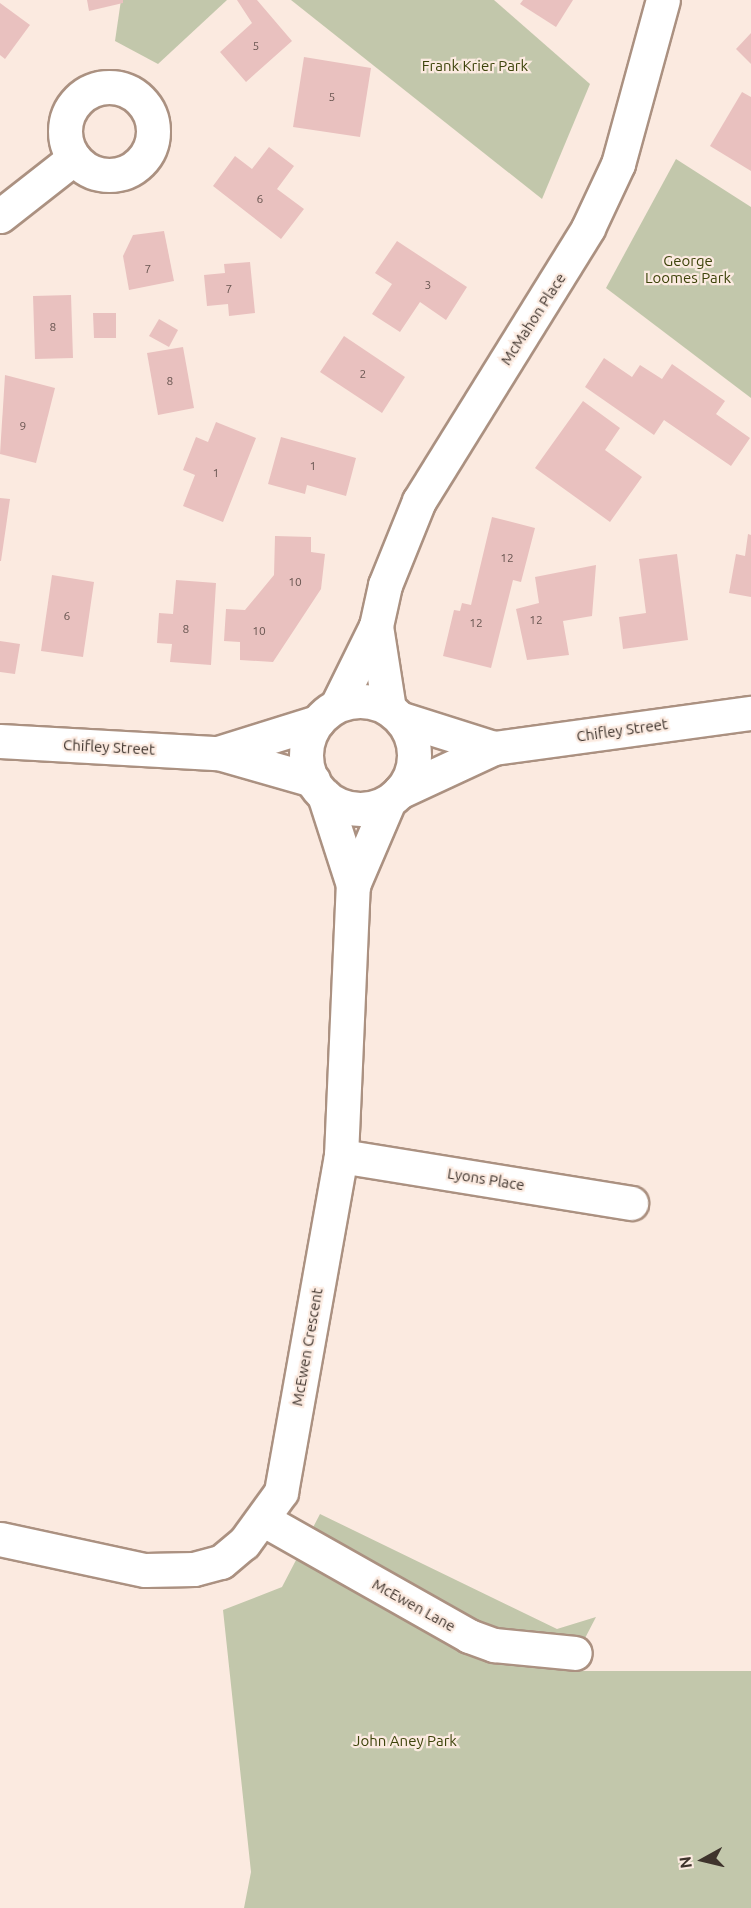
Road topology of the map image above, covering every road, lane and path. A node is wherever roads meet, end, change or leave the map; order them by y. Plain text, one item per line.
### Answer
1 (663, 0) edge
2 (74, 158) dead end
3 (0, 216) edge
4 (376, 626) junction
5 (751, 713) edge
6 (327, 714) junction
7 (395, 714) junction
8 (0, 741) edge
9 (494, 748) junction
10 (218, 753) junction
11 (318, 788) junction
12 (394, 797) junction
13 (353, 885) junction
14 (341, 1156) junction
15 (631, 1203) dead end
16 (264, 1520) junction
17 (0, 1539) edge
18 (575, 1653) dead end

1 - 4 street, McMahon Place
2 - 3 street
4 - 6 street, McMahon Place
4 - 7 street, McMahon Place
5 - 9 street, Chifley Street
6 - 7 street
6 - 10 street, Chifley Street
6 - 11 street
7 - 9 street, Chifley Street
7 - 12 street
8 - 10 street, Chifley Street
9 - 12 street, Chifley Street
10 - 11 street, Chifley Street
11 - 12 street
11 - 13 street, McEwen Crescent
12 - 13 street, McEwen Crescent
13 - 14 street, McEwen Crescent
14 - 15 street, Lyons Place
14 - 16 street, McEwen Crescent
16 - 17 street, McEwen Crescent
16 - 18 street, McEwen Lane

